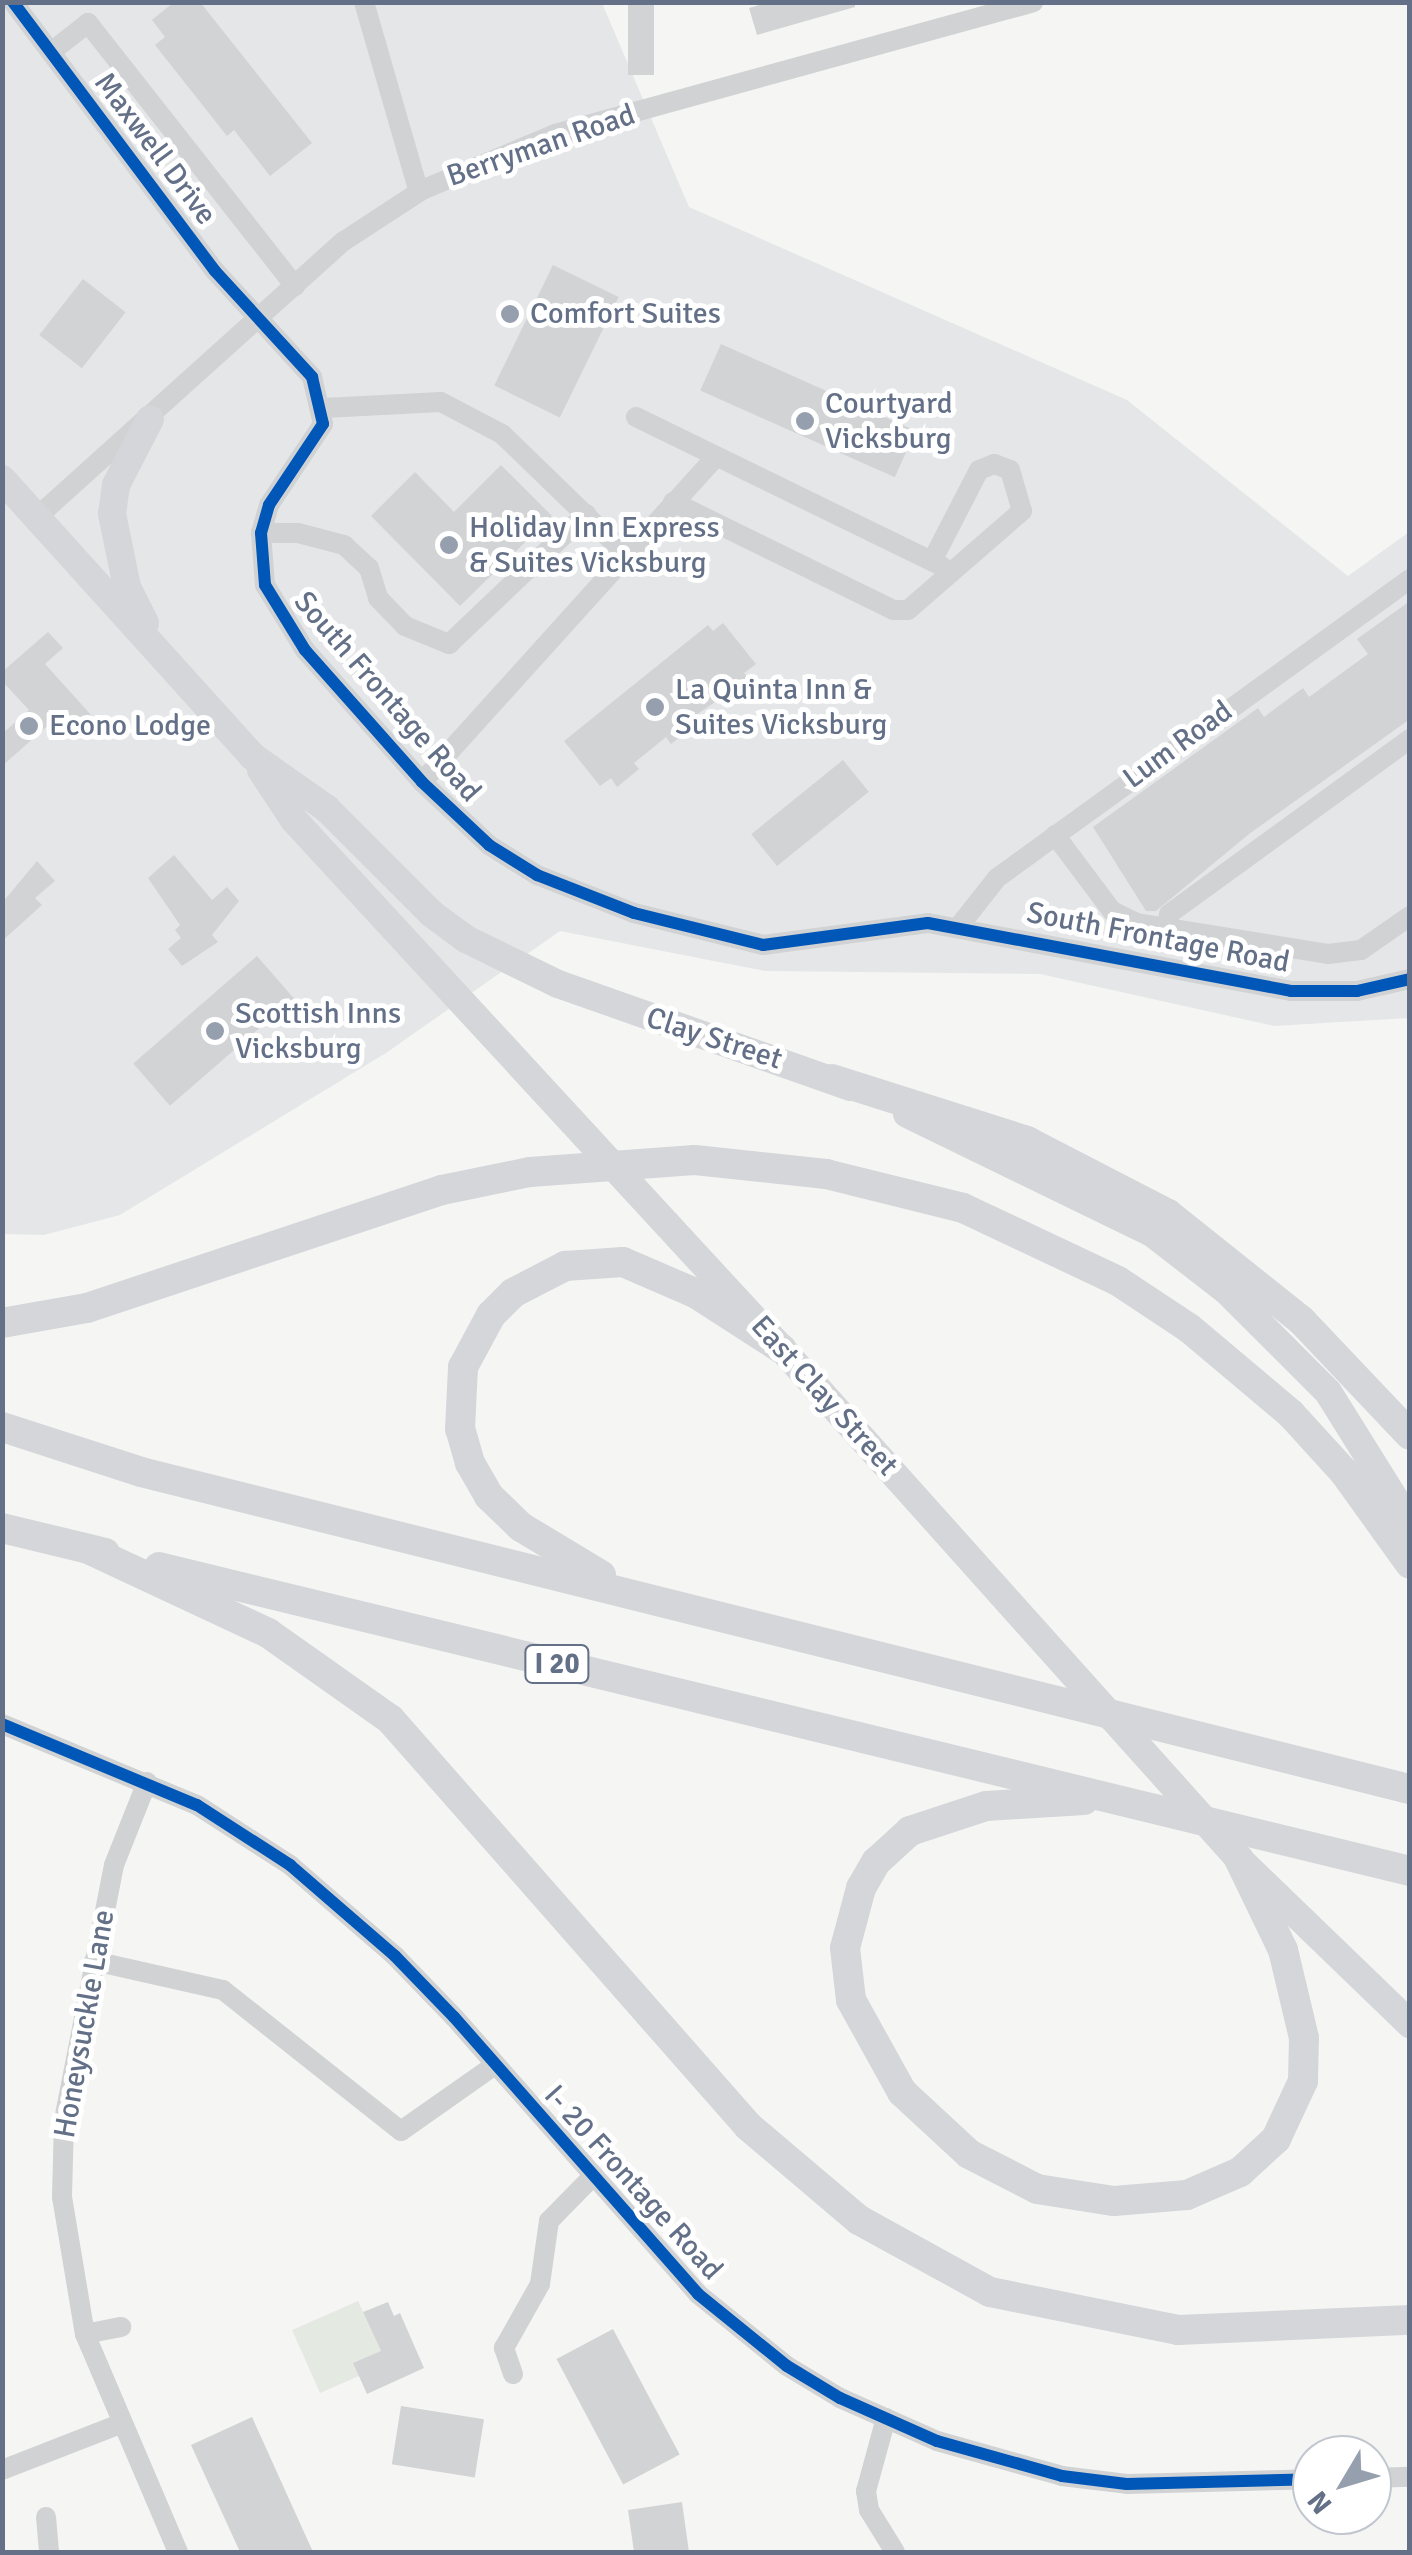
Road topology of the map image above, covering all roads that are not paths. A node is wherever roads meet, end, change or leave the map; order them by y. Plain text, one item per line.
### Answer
1 (13, 2) edge
2 (364, 2) edge
3 (1033, 2) edge
4 (50, 52) junction
5 (419, 192) junction
6 (295, 286) junction
7 (260, 322) junction
8 (324, 408) junction
9 (636, 417) dead end
10 (150, 419) junction
11 (714, 458) junction
12 (2, 479) edge
13 (673, 502) junction
14 (586, 514) junction
15 (37, 517) junction
16 (261, 533) junction
17 (624, 553) junction
18 (932, 561) junction
19 (954, 569) junction
20 (1410, 579) edge
21 (159, 652) junction
22 (1410, 739) edge
23 (252, 756) junction
24 (422, 782) junction
25 (1055, 835) junction
26 (1410, 916) edge
27 (960, 925) junction
28 (1167, 930) junction
29 (1410, 979) edge
30 (832, 1078) junction
31 (2, 1323) edge
32 (782, 1349) junction
33 (2, 1428) edge
34 (1410, 1434) edge
35 (1410, 1523) edge
36 (2, 1528) edge
37 (88, 1550) junction
38 (1410, 1564) edge
39 (653, 1601) junction
40 (2, 1724) edge
41 (147, 1782) junction
42 (1410, 1788) edge
43 (1107, 1798) junction
44 (1240, 1859) junction
45 (1410, 1871) edge
46 (94, 1962) junction
47 (1410, 2024) edge
48 (494, 2065) junction
49 (593, 2176) junction
50 (1410, 2320) edge
51 (121, 2327) dead end
52 (85, 2334) junction
53 (513, 2374) dead end
54 (886, 2418) junction
55 (120, 2424) junction
56 (2, 2470) edge
57 (1292, 2480) edge
58 (46, 2518) dead end
59 (49, 2552) edge
60 (178, 2552) edge
61 (895, 2552) edge

1 - 4 street, Maxwell Drive
2 - 5 street
3 - 5 street, Berryman Road
4 - 6 street
4 - 7 street, Maxwell Drive
5 - 6 street, Berryman Road
6 - 7 street, Berryman Road
7 - 8 street
7 - 10 street, Berryman Road
8 - 14 street
8 - 16 street, South Frontage Road
9 - 11 street
10 - 15 street, Berryman Road
10 - 21 main road
11 - 13 street
11 - 18 street
12 - 15 main road
13 - 17 street
13 - 19 street
14 - 16 street
14 - 17 street
15 - 21 main road, Clay Street
16 - 24 street, South Frontage Road
17 - 24 street
18 - 19 street
18 - 19 street
20 - 25 street, Lum Road
21 - 23 main road, Clay Street
22 - 28 street
23 - 30 main road, Clay Street
23 - 32 main road, East Clay Street
24 - 27 street, South Frontage Road
25 - 27 street, Lum Road
25 - 28 street
26 - 28 street
27 - 29 street, South Frontage Road
30 - 34 highway
30 - 35 main road, Clay Street
31 - 38 highway
32 - 39 highway
32 - 44 main road, East Clay Street
33 - 39 highway
36 - 37 highway, I 20
37 - 43 highway, I 20
37 - 50 highway
39 - 42 highway
40 - 41 street, I- 20 Frontage Road
41 - 46 street, Honeysuckle Lane
41 - 48 street, I- 20 Frontage Road
43 - 44 highway
43 - 45 highway, I 20
44 - 47 main road, East Clay Street
46 - 48 street
46 - 52 street, Honeysuckle Lane
48 - 49 street, I- 20 Frontage Road
49 - 53 street
49 - 54 street, I- 20 Frontage Road
51 - 52 street
52 - 55 street, Honeysuckle Lane
54 - 57 street, I- 20 Frontage Road
54 - 61 street
55 - 56 street
55 - 60 street, Honeysuckle Lane
58 - 59 street

